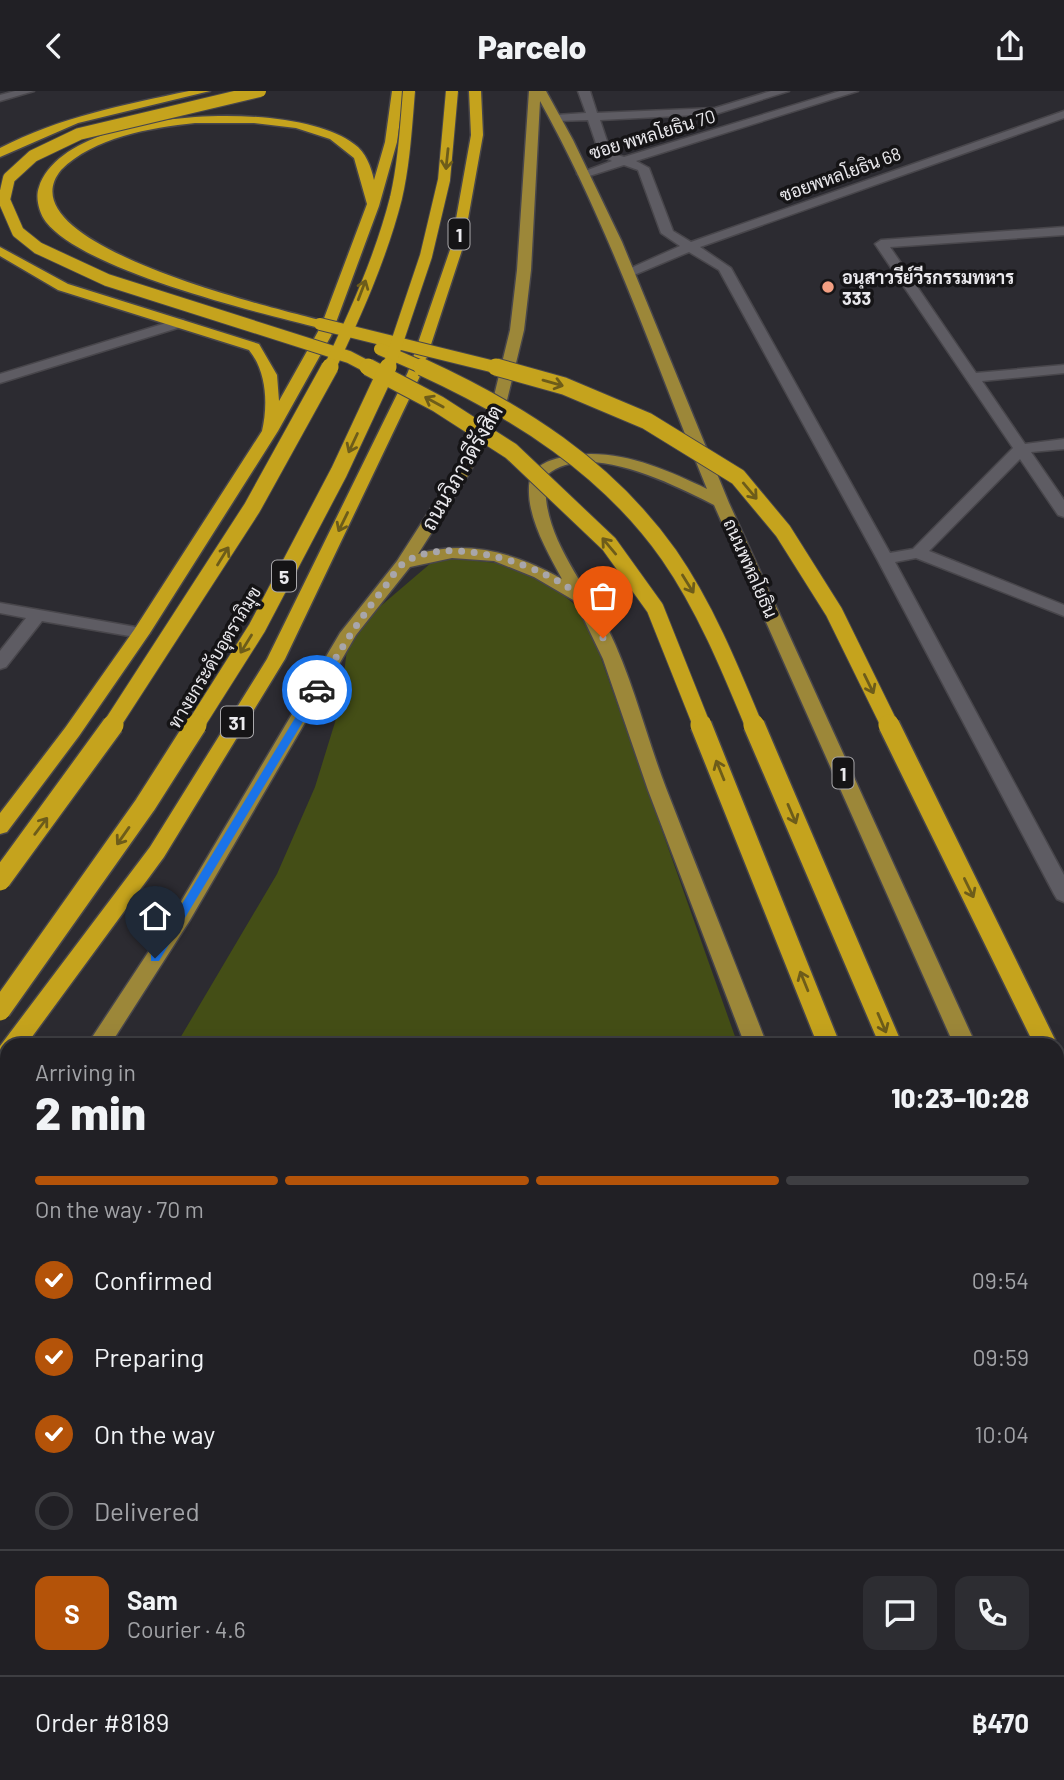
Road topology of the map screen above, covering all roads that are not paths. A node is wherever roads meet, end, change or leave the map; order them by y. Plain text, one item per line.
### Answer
1 (28, 91) edge
2 (204, 91) edge
3 (260, 91) edge
4 (398, 91) edge
5 (409, 91) edge
6 (452, 91) edge
7 (475, 91) edge
8 (538, 91) edge
9 (584, 91) edge
10 (783, 91) edge
11 (852, 91) edge
12 (0, 98) edge
13 (1064, 114) edge
14 (593, 117) junction
15 (556, 118) junction
16 (0, 153) edge
17 (623, 161) junction
18 (583, 174) junction
19 (373, 206) junction
20 (1064, 231) edge
21 (689, 247) junction
22 (0, 251) edge
23 (629, 272) junction
24 (179, 323) junction
25 (320, 324) junction
26 (1064, 369) edge
27 (415, 372) joint
28 (972, 378) junction
29 (0, 379) edge
30 (270, 431) junction
31 (1064, 444) edge
32 (1021, 449) junction
33 (721, 502) junction
34 (1064, 512) edge
35 (918, 553) junction
36 (885, 559) junction
37 (404, 563) junction
38 (585, 601) junction
39 (0, 608) edge
40 (1064, 611) edge
41 (37, 615) junction
42 (141, 633) junction
43 (0, 663) edge
44 (0, 827) edge
45 (0, 880) edge
46 (1064, 894) edge
47 (0, 1010) edge
48 (18, 1038) edge
49 (103, 1038) edge
50 (753, 1038) edge
51 (827, 1038) edge
52 (888, 1038) edge
53 (962, 1038) edge
54 (1043, 1038) edge

1 - 12 street
2 - 16 highway
51 -> 3 highway, bridge
4 - 19 highway
45 -> 5 highway, bridge
6 -> 47 highway, ทางยกระดับอุตราภิมุข / 5, bridge
7 - 27 highway, 1
8 - 15 main road, ถนนพหลโยธิน / 1
8 - 37 main road, ถนนวิภาวดีรังสิต / 31
9 - 14 street
10 - 14 street
11 - 17 street, ซอย พหลโยธิน 70
13 - 21 street, ซอยพหลโยธิน 68
14 - 15 street
14 - 17 street
15 - 18 main road, ถนนพหลโยธิน / 1
17 - 18 street, ซอย พหลโยธิน 70
17 - 21 street
18 - 23 main road, ถนนพหลโยธิน / 1
19 - 25 highway
19 - 30 highway
20 - 28 street
21 - 23 street, ซอยพหลโยธิน 68
21 - 36 street
22 - 24 highway
23 - 33 main road, ถนนพหลโยธิน / 1
24 - 29 street
24 - 30 highway
25 -> 52 highway, bridge
25 -> 54 highway, bridge
26 - 28 street
27 -> 48 highway, 31
28 - 32 street
30 - 42 highway
31 - 32 street
32 - 34 street
32 - 35 street
33 - 38 main road
33 - 53 main road, ถนนพหลโยธิน / 1
35 - 36 street
35 - 40 street
36 - 46 street
37 - 38 main road
37 - 49 main road, ถนนวิภาวดีรังสิต / 31
38 - 50 main road
39 - 41 street
41 - 42 street
41 - 43 street
42 - 44 highway

